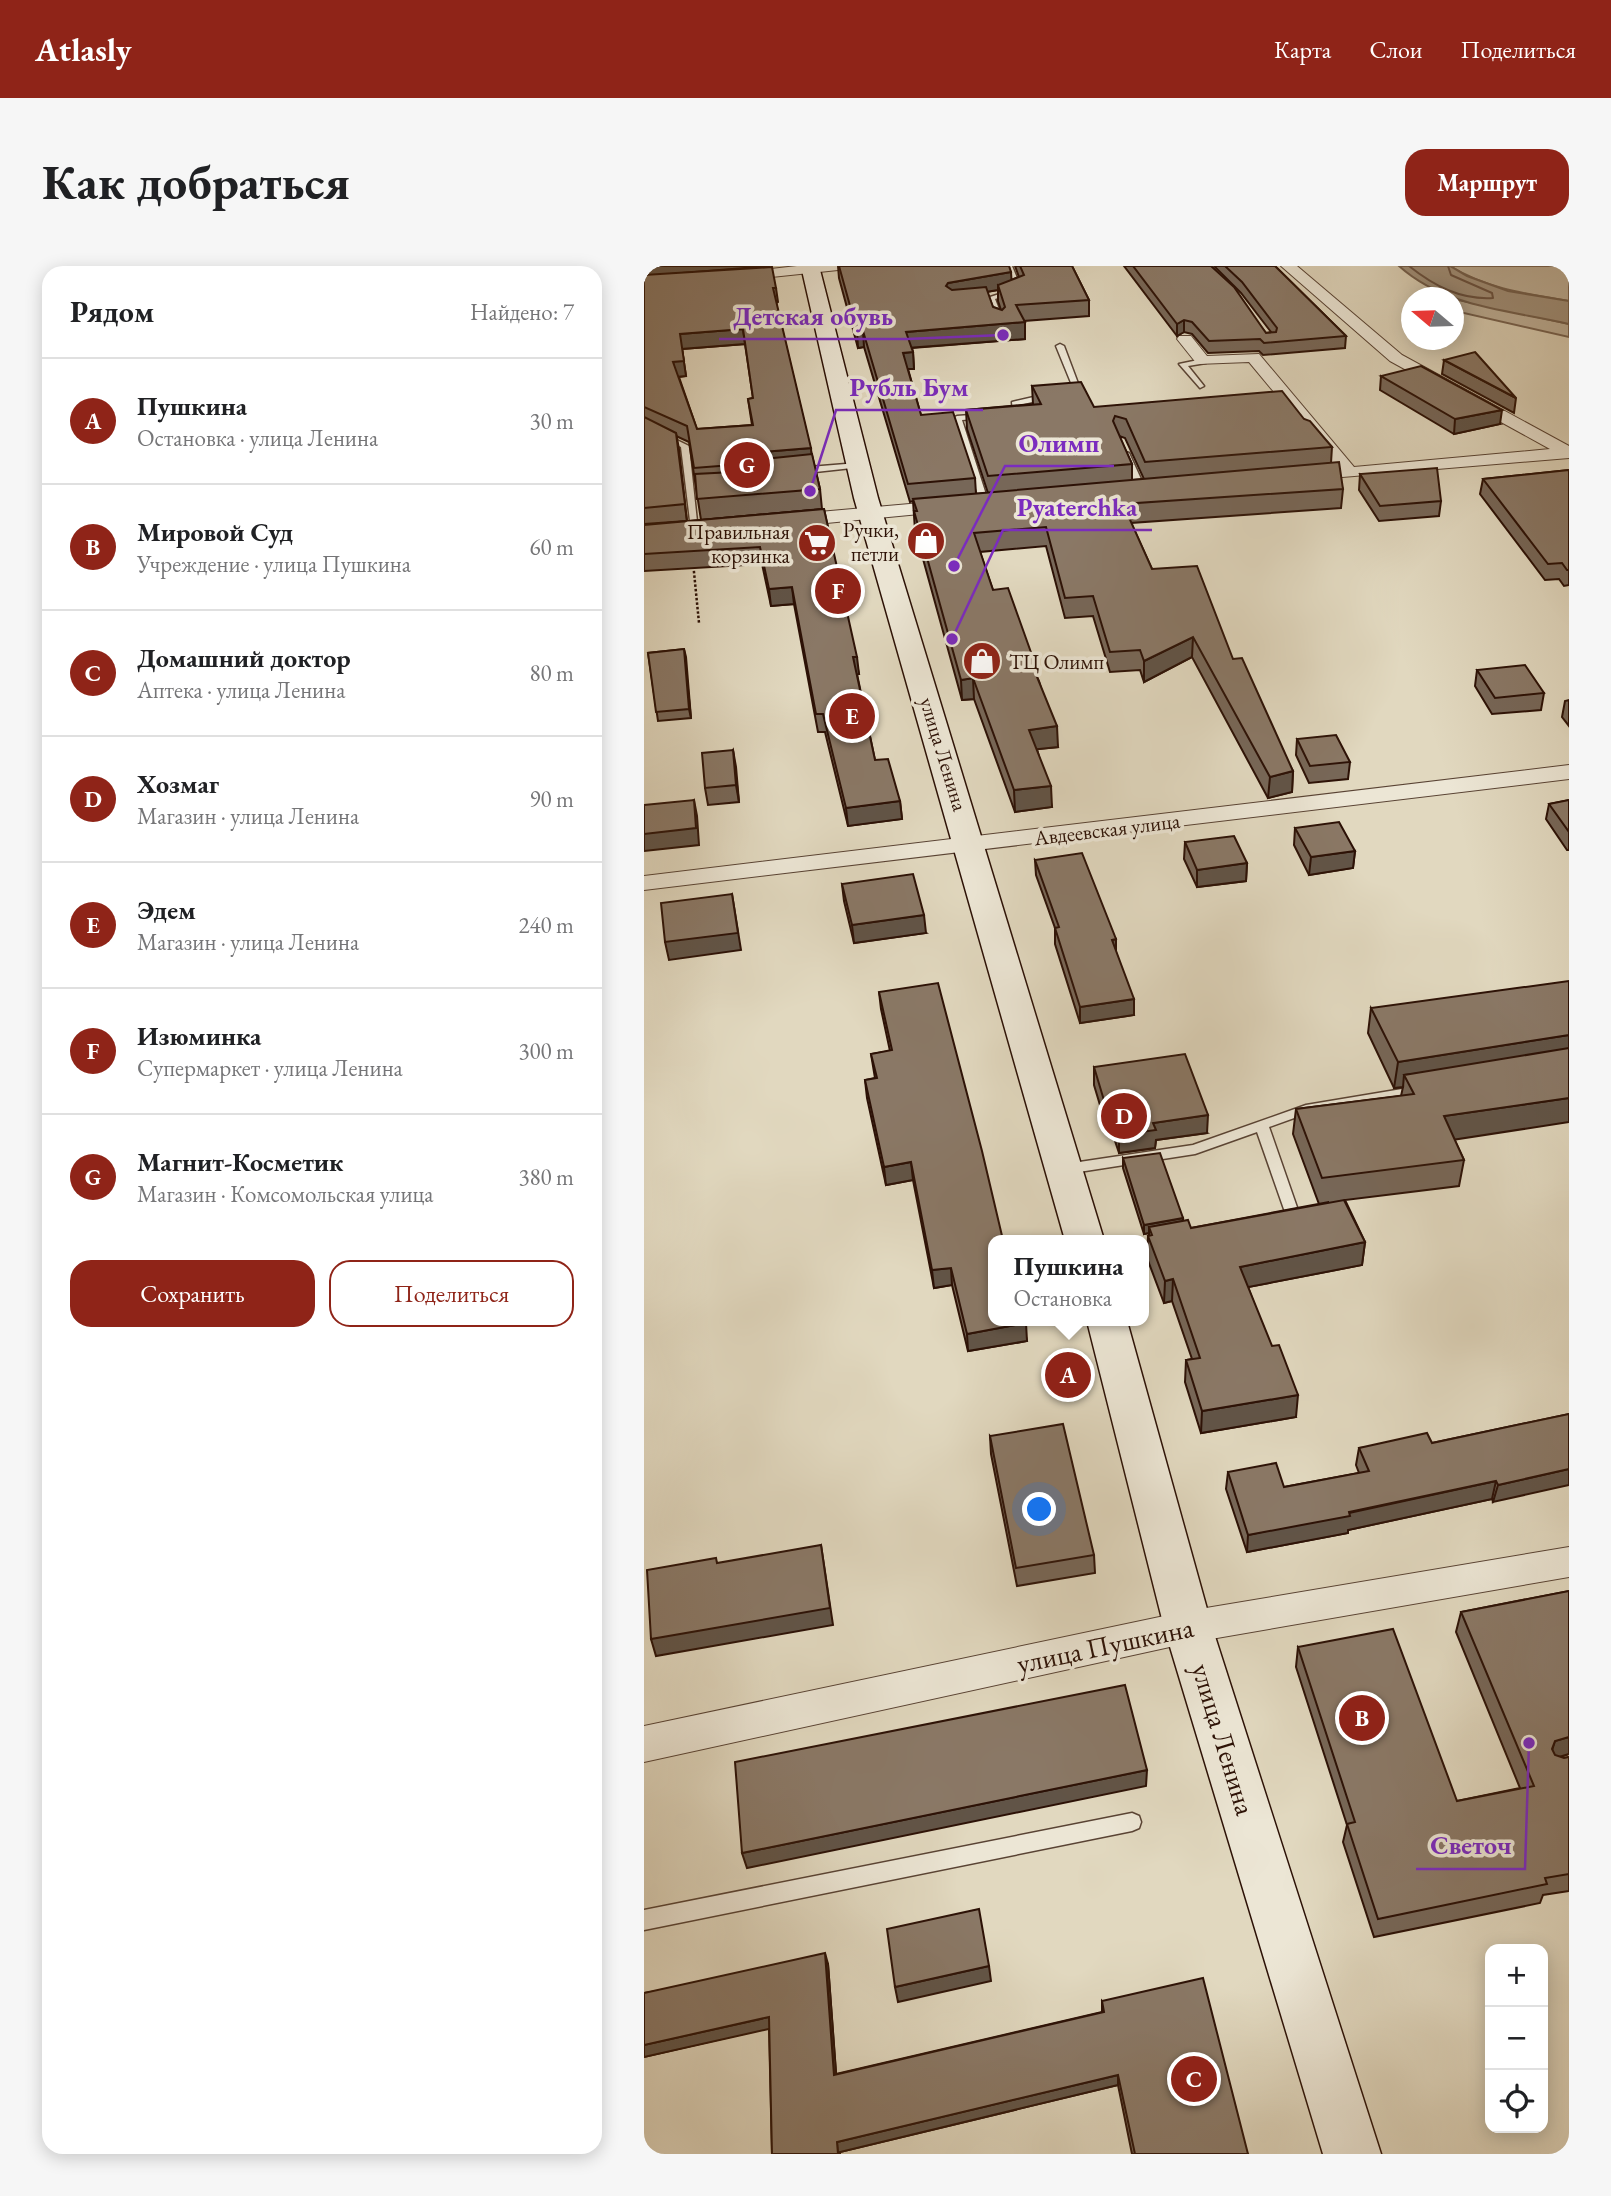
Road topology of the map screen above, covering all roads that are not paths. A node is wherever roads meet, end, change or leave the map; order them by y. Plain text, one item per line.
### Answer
1 (816, 266) edge
2 (1009, 266) edge
3 (1288, 266) edge
4 (713, 278) edge
5 (991, 298) junction
6 (978, 299) edge
7 (1000, 322) edge
8 (1185, 339) dead end
9 (1060, 346) dead end
10 (1203, 361) junction
11 (1200, 386) dead end
12 (644, 426) edge
13 (1119, 439) edge
14 (1569, 453) edge
15 (858, 465) junction
16 (789, 472) edge
17 (1350, 472) junction
18 (1281, 478) edge
19 (702, 489) edge
20 (691, 490) junction
21 (1149, 490) joint
22 (1116, 493) edge
23 (992, 503) joint
24 (871, 514) junction
25 (763, 523) edge
26 (695, 529) edge
27 (1569, 772) edge
28 (971, 845) junction
29 (644, 883) edge
30 (1438, 1088) edge
31 (1261, 1125) junction
32 (1064, 1170) junction
33 (1265, 1220) edge
34 (1084, 1235) edge
35 (1108, 1326) edge
36 (1569, 1562) edge
37 (1188, 1627) junction
38 (644, 1744) edge
39 (1132, 1822) dead end
40 (644, 1920) edge
41 (1352, 2154) edge

1 - 4 street
1 - 15 main road, улица Ленина
2 - 5 lane
3 - 14 street
5 - 6 lane
5 - 7 lane
8 - 10 street
9 - 23 lane
10 - 11 lane
10 - 17 street
12 - 20 lane
13 - 21 lane
14 - 17 street
15 - 16 lane
15 - 24 main road, улица Ленина
17 - 18 street
19 - 20 lane
20 - 26 lane
21 - 22 street
23 - 24 street
24 - 25 street
24 - 28 main road, улица Ленина
27 - 28 street, Авдеевская улица
28 - 29 street, Авдеевская улица
28 - 32 main road, улица Ленина
30 - 31 lane
31 - 32 lane
31 - 33 lane
32 - 34 main road, улица Ленина
35 - 37 main road, улица Ленина
36 - 37 street, улица Пушкина
37 - 38 street, улица Пушкина
37 - 41 main road, улица Ленина
39 - 40 lane

